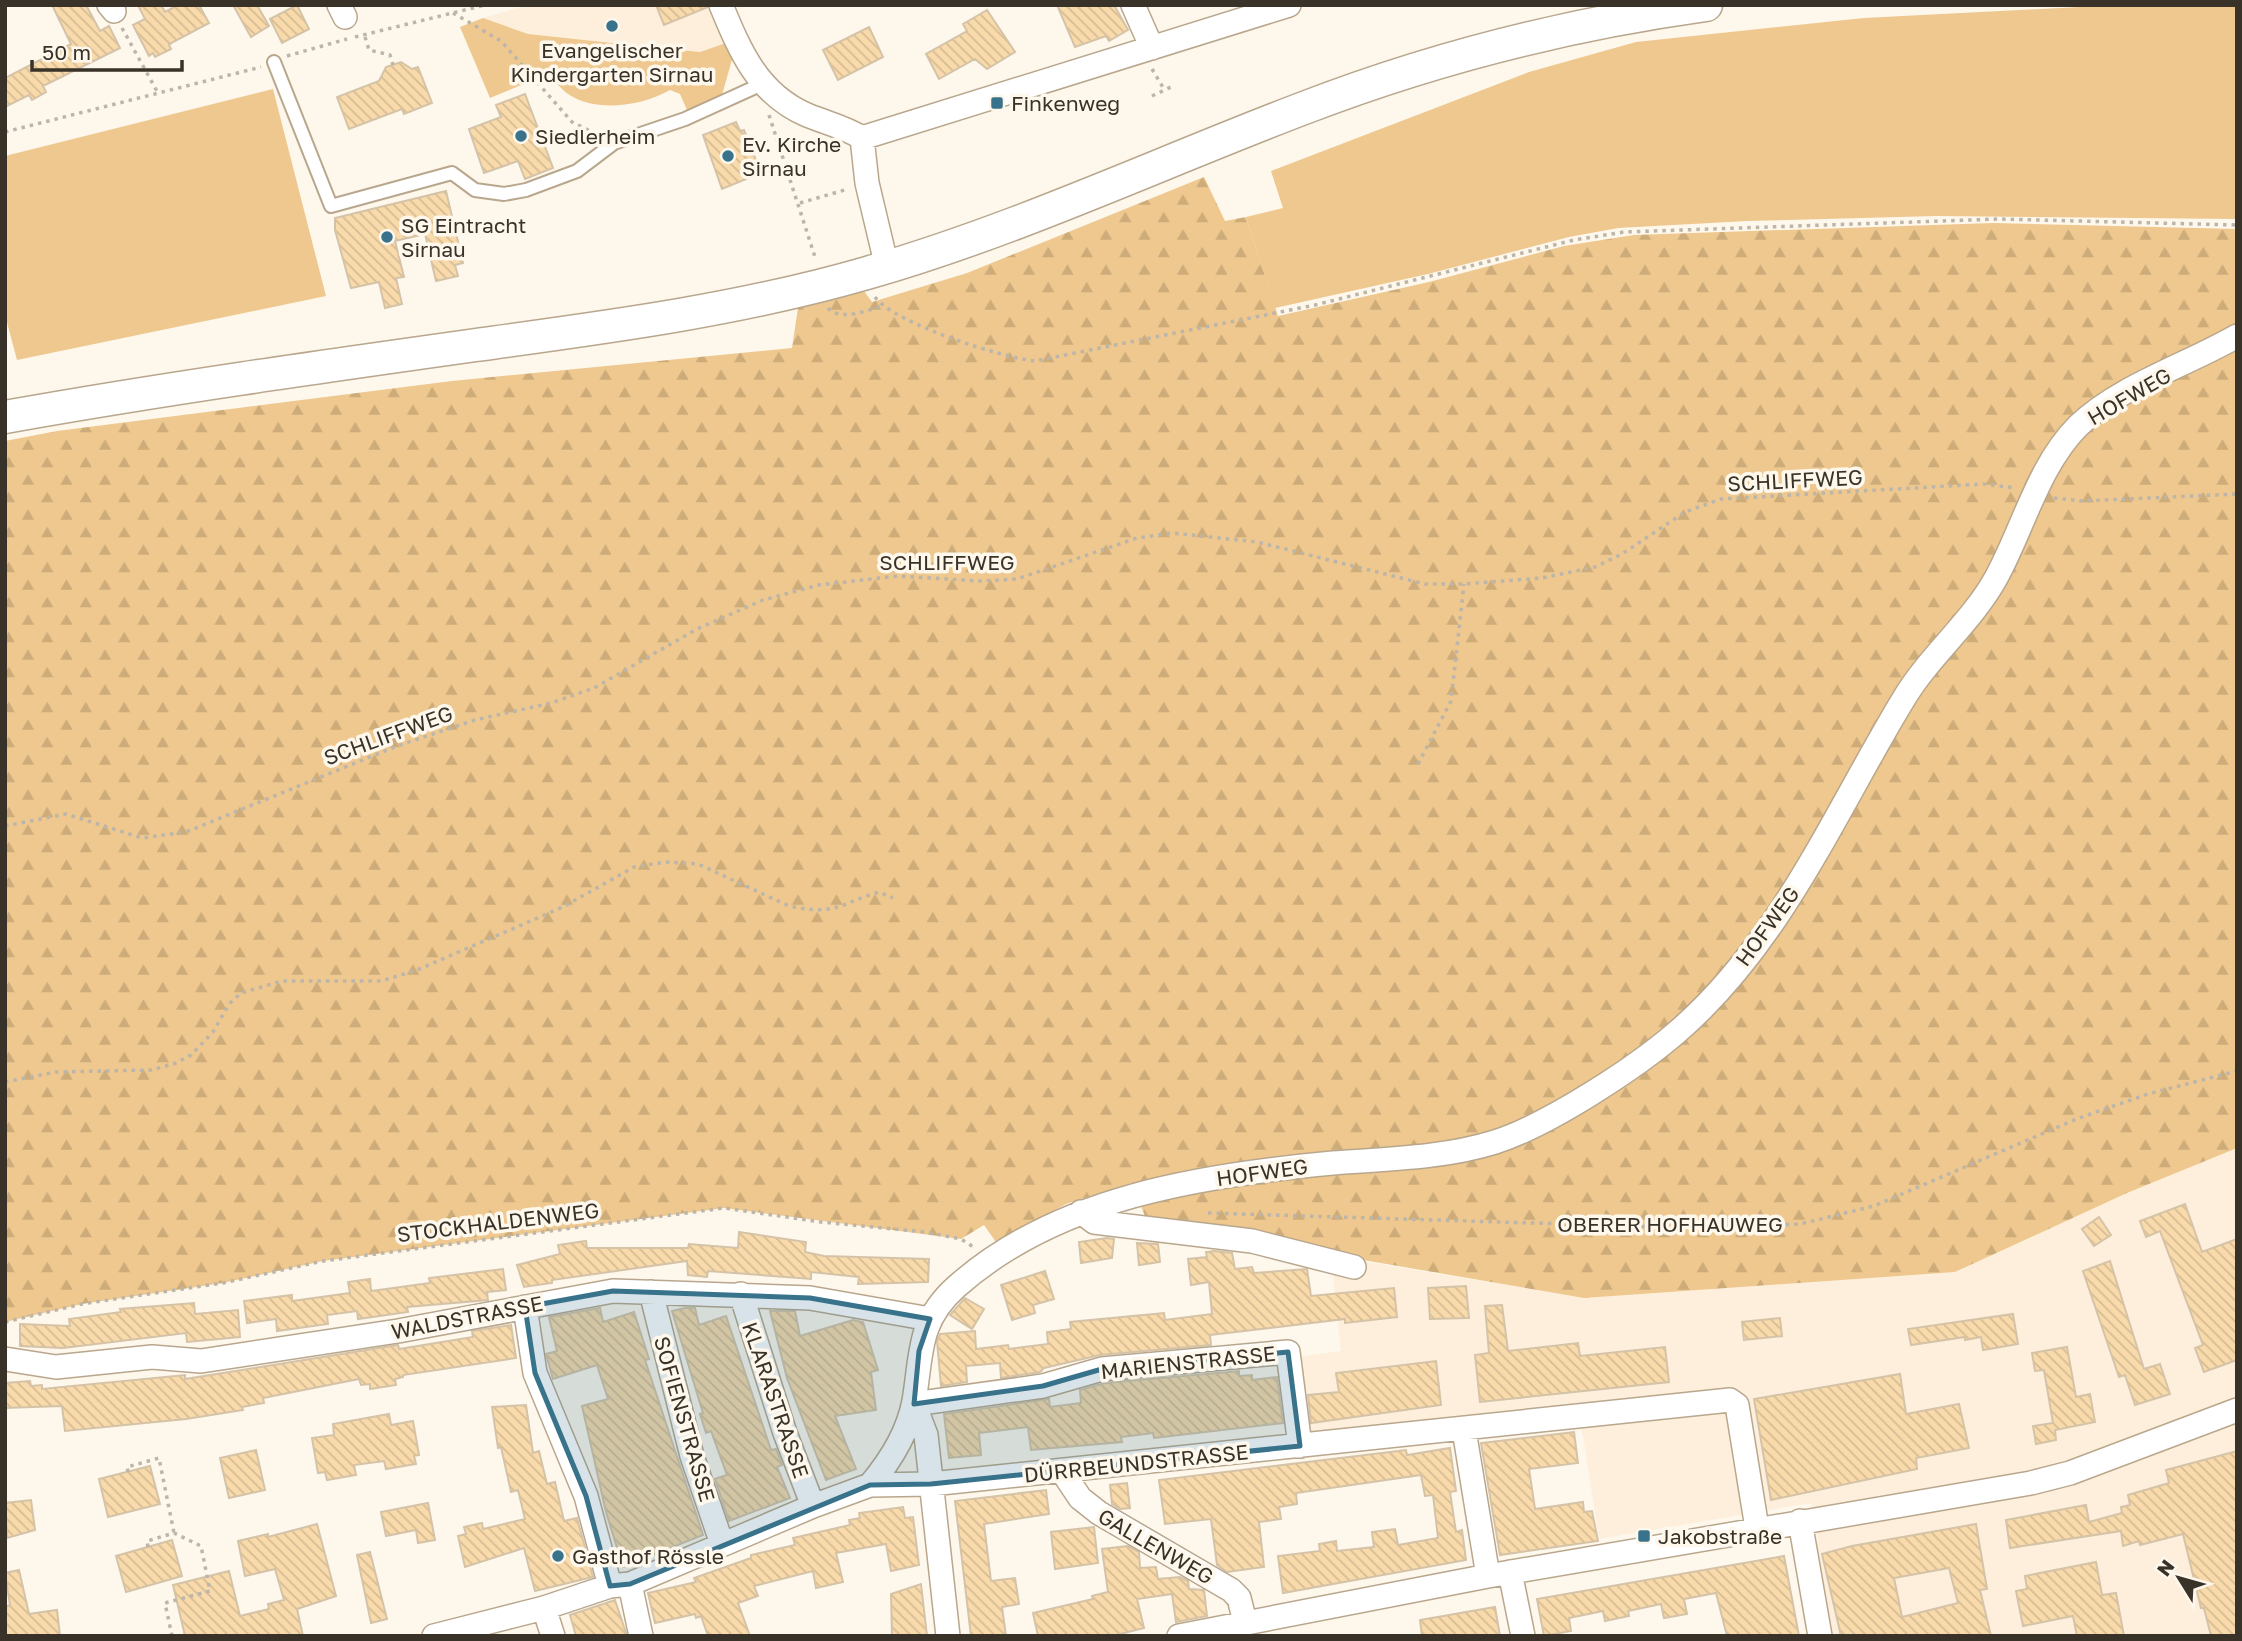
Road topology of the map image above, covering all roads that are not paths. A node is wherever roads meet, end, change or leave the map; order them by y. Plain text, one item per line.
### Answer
1 (721, 5) edge
2 (1133, 5) edge
3 (1289, 5) edge
4 (1706, 5) edge
5 (1152, 48) junction
6 (274, 62) road end
7 (769, 90) junction
8 (863, 138) junction
9 (887, 267) junction
10 (2237, 336) edge
11 (5, 417) edge
12 (1081, 1212) junction
13 (1354, 1267) dead end
14 (651, 1292) junction
15 (741, 1294) junction
16 (526, 1307) junction
17 (930, 1319) junction
18 (5, 1359) edge
19 (914, 1404) junction
20 (2237, 1410) edge
21 (1464, 1430) junction
22 (1300, 1446) junction
23 (1062, 1471) junction
24 (931, 1484) junction
25 (870, 1485) junction
26 (813, 1506) junction
27 (1800, 1521) junction
28 (1757, 1528) junction
29 (722, 1544) junction
30 (1499, 1574) junction
31 (620, 1585) junction
32 (544, 1608) junction
33 (1245, 1622) junction
34 (1269, 1627) edge
35 (434, 1636) edge
36 (553, 1636) edge
37 (641, 1636) edge
38 (948, 1636) edge
39 (1179, 1636) edge
40 (1524, 1636) edge
41 (1820, 1636) edge

1 - 7 street
2 - 5 street
3 - 5 street
4 - 9 main road
5 - 8 street
6 - 7 lane
7 - 8 street
8 - 9 street
9 - 11 main road
10 - 12 street, HOFWEG
12 - 13 street
12 - 17 street, HOFWEG
14 - 15 street, WALDSTRASSE
14 - 16 street, WALDSTRASSE
14 - 29 street, SOFIENSTRASSE
15 - 17 street, WALDSTRASSE
15 - 26 street, KLARASTRASSE
16 - 18 street, WALDSTRASSE
16 - 31 street
17 - 19 street, HOFWEG
19 - 22 street, MARIENSTRASSE
19 - 24 street
19 - 25 street
20 - 27 street
21 - 22 street, DÜRRBEUNDSTRASSE
21 - 28 street, DÜRRBEUNDSTRASSE
21 - 30 street
22 - 23 street, DÜRRBEUNDSTRASSE
23 - 24 street, DÜRRBEUNDSTRASSE
23 - 33 street, GALLENWEG
24 - 25 street, DÜRRBEUNDSTRASSE
24 - 38 street
25 - 26 street, DÜRRBEUNDSTRASSE
26 - 29 street, DÜRRBEUNDSTRASSE
27 - 28 street
27 - 41 street
28 - 30 street
29 - 31 street, DÜRRBEUNDSTRASSE
30 - 34 street
30 - 40 street
31 - 32 street, DÜRRBEUNDSTRASSE
31 - 37 street
32 - 35 street, DÜRRBEUNDSTRASSE
32 - 36 street
33 - 34 street
33 - 39 street

